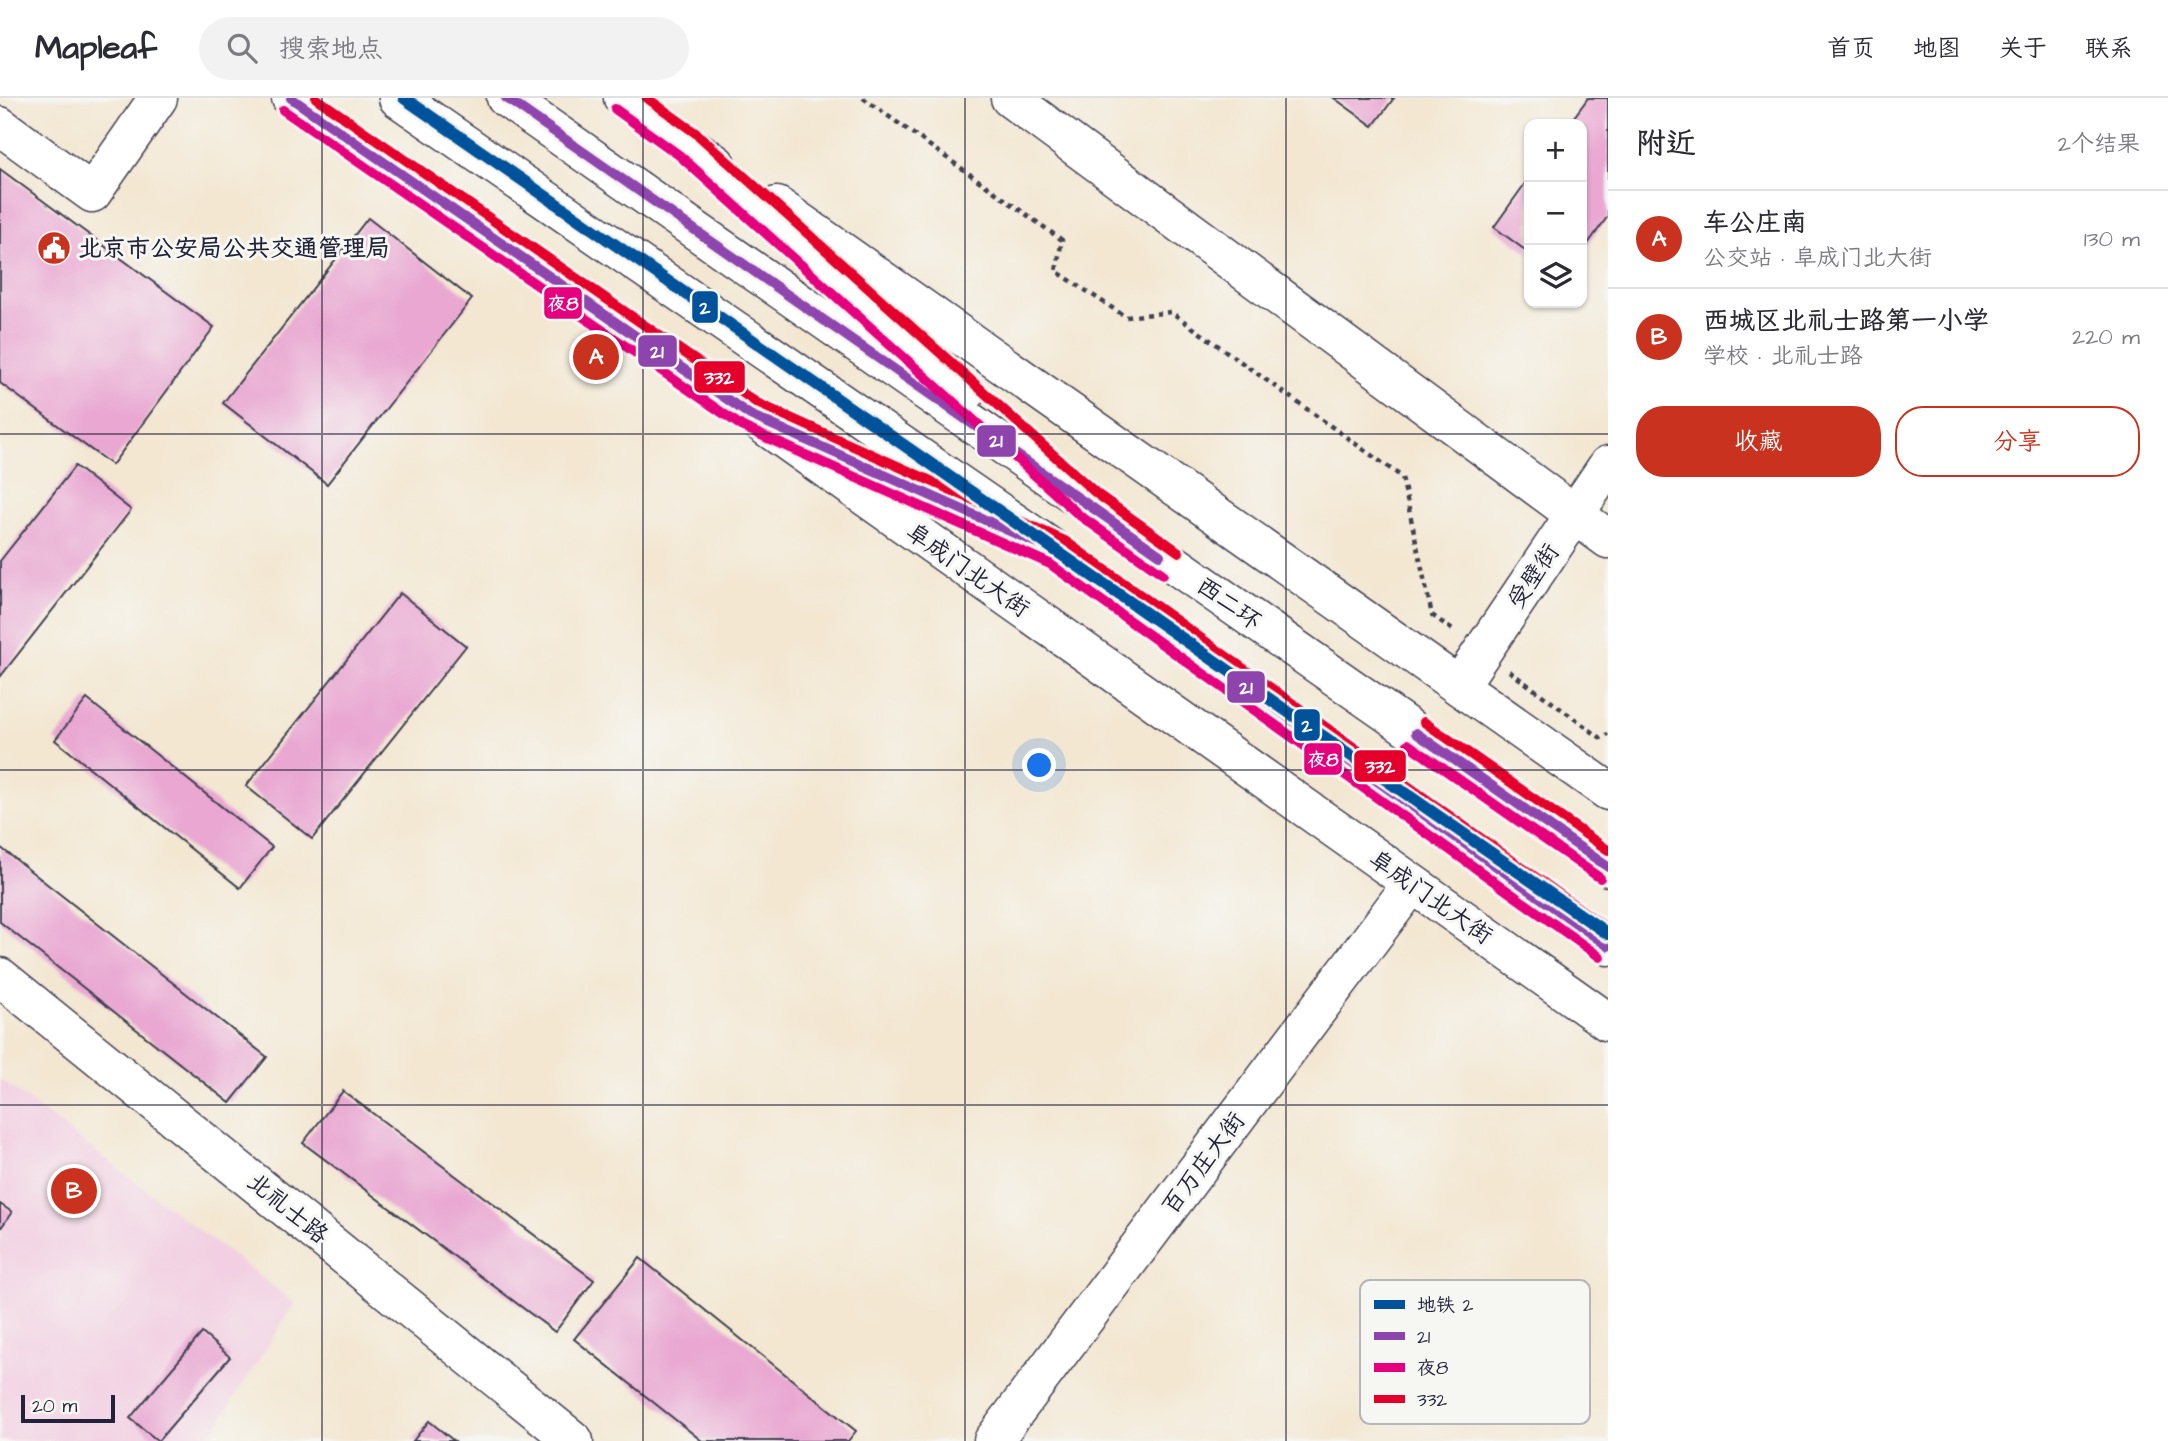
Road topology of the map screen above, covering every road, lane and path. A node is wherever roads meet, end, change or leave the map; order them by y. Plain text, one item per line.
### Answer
1 (158, 98) edge
2 (291, 98) edge
3 (398, 98) edge
4 (506, 98) edge
5 (623, 98) edge
6 (863, 98) edge
7 (1010, 98) edge
8 (0, 126) edge
9 (688, 144) junction
10 (750, 415) junction
11 (1608, 465) edge
12 (1088, 505) junction
13 (1575, 514) junction
14 (1608, 539) edge
15 (1056, 552) junction
16 (1482, 652) junction
17 (1458, 686) junction
18 (1608, 734) edge
19 (1608, 791) edge
20 (1608, 867) edge
21 (1412, 884) junction
22 (1608, 946) edge
23 (0, 977) edge
24 (1608, 1022) edge
25 (574, 1441) edge
26 (993, 1441) edge

1 - 8 main road
2 - 10 main road, 阜成门北大街
3 - 15 main road
4 - 12 main road, 西二环
5 - 9 main road
6 - 16 path
7 - 13 main road
9 - 12 main road
9 - 17 main road
10 - 15 main road
10 - 21 main road, 阜成门北大街
11 - 13 main road, 受壁街
12 - 20 main road, 西二环
13 - 14 main road
13 - 16 main road, 受壁街
15 - 22 main road
16 - 17 main road, 受壁街
16 - 18 path
17 - 19 main road
21 - 24 main road, 阜成门北大街
21 - 26 main road, 百万庄大街
23 - 25 main road, 北礼士路

